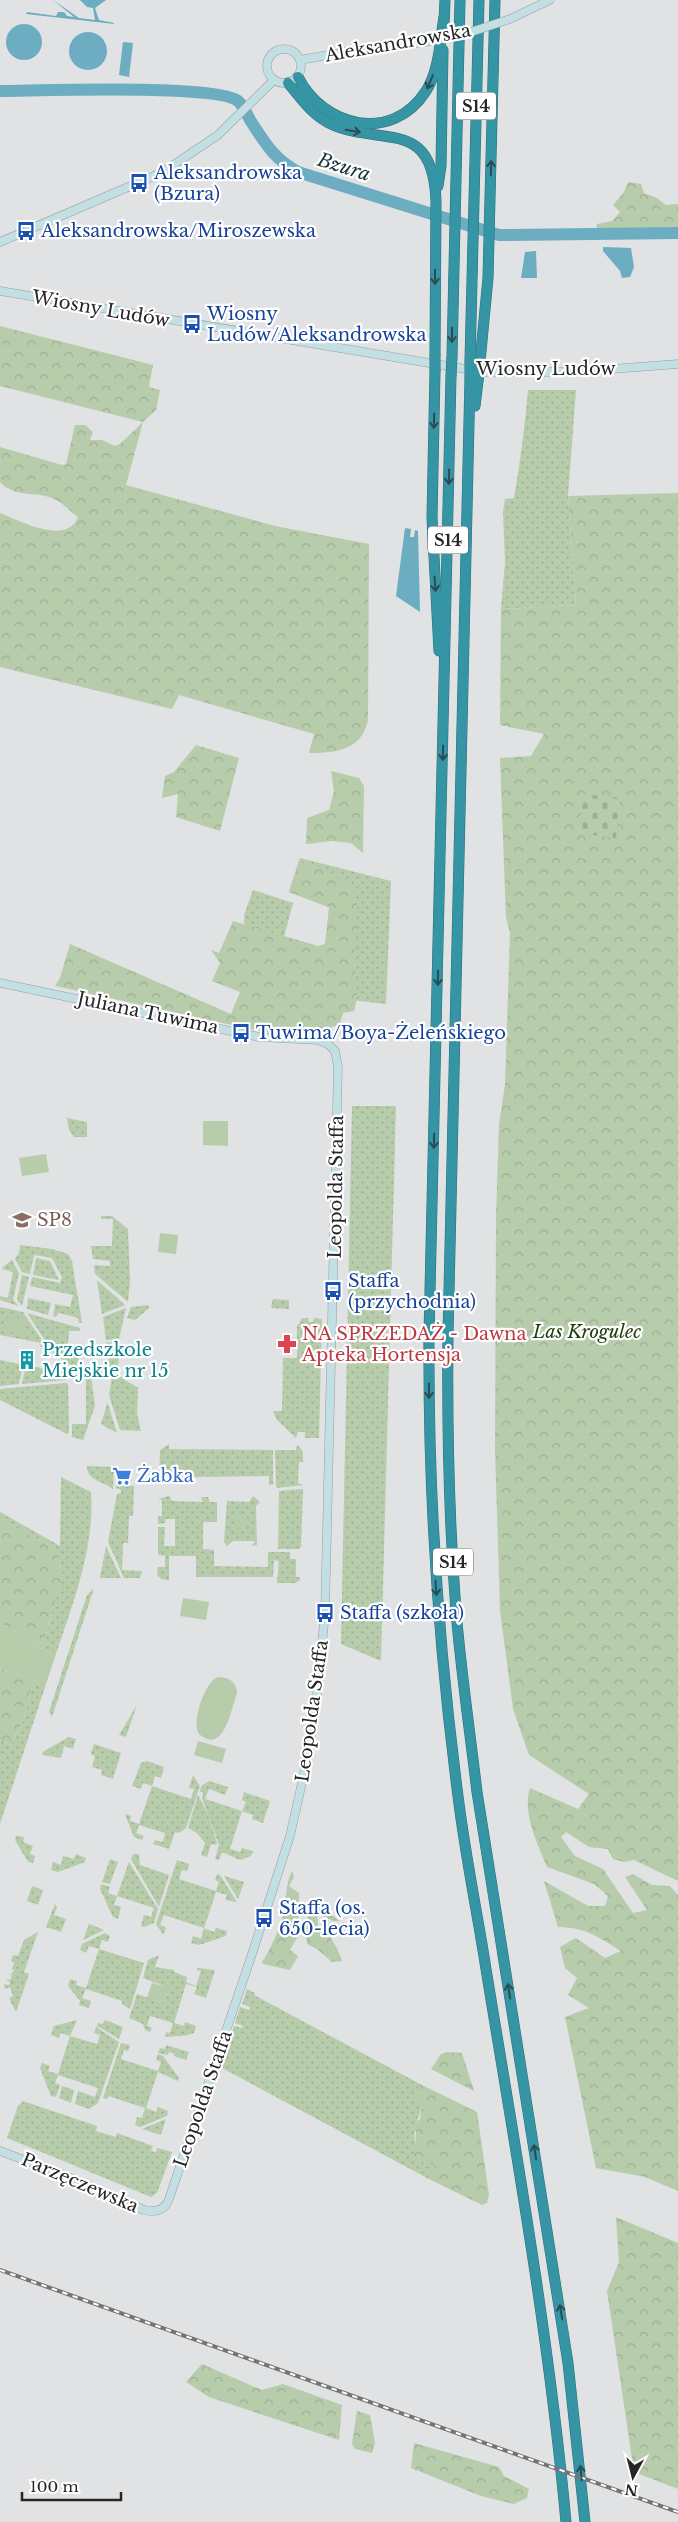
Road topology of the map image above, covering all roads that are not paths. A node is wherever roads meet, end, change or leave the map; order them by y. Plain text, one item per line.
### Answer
1 (445, 0) edge
2 (460, 0) edge
3 (479, 0) edge
4 (495, 0) edge
5 (550, 0) edge
6 (444, 17) junction
7 (300, 60) junction
8 (298, 77) junction
9 (274, 80) junction
10 (288, 83) junction
11 (436, 202) junction
12 (0, 242) edge
13 (0, 292) edge
14 (475, 362) junction
15 (678, 364) edge
16 (444, 704) junction
17 (0, 983) edge
18 (338, 1067) joint
19 (0, 2151) edge
20 (160, 2210) joint
21 (566, 2522) edge
22 (585, 2522) edge

1 - 6 highway
2 -> 16 highway, S14, bridge
3 - 14 highway, S14
14 -> 4 highway
5 - 7 street, Aleksandrowska, bridge
6 -> 8 highway
6 - 11 highway
7 - 8 street, Aleksandrowska
7 - 9 street, Aleksandrowska
8 - 10 street
9 - 10 street
9 - 12 street
10 -> 11 highway
11 -> 16 highway, bridge
13 - 15 street, Wiosny Ludów
22 -> 14 highway, S14, bridge
16 -> 21 highway, S14
17 - 18 street, Juliana Tuwima
18 - 20 street, Leopolda Staffa
19 - 20 street, Parzęczewska

